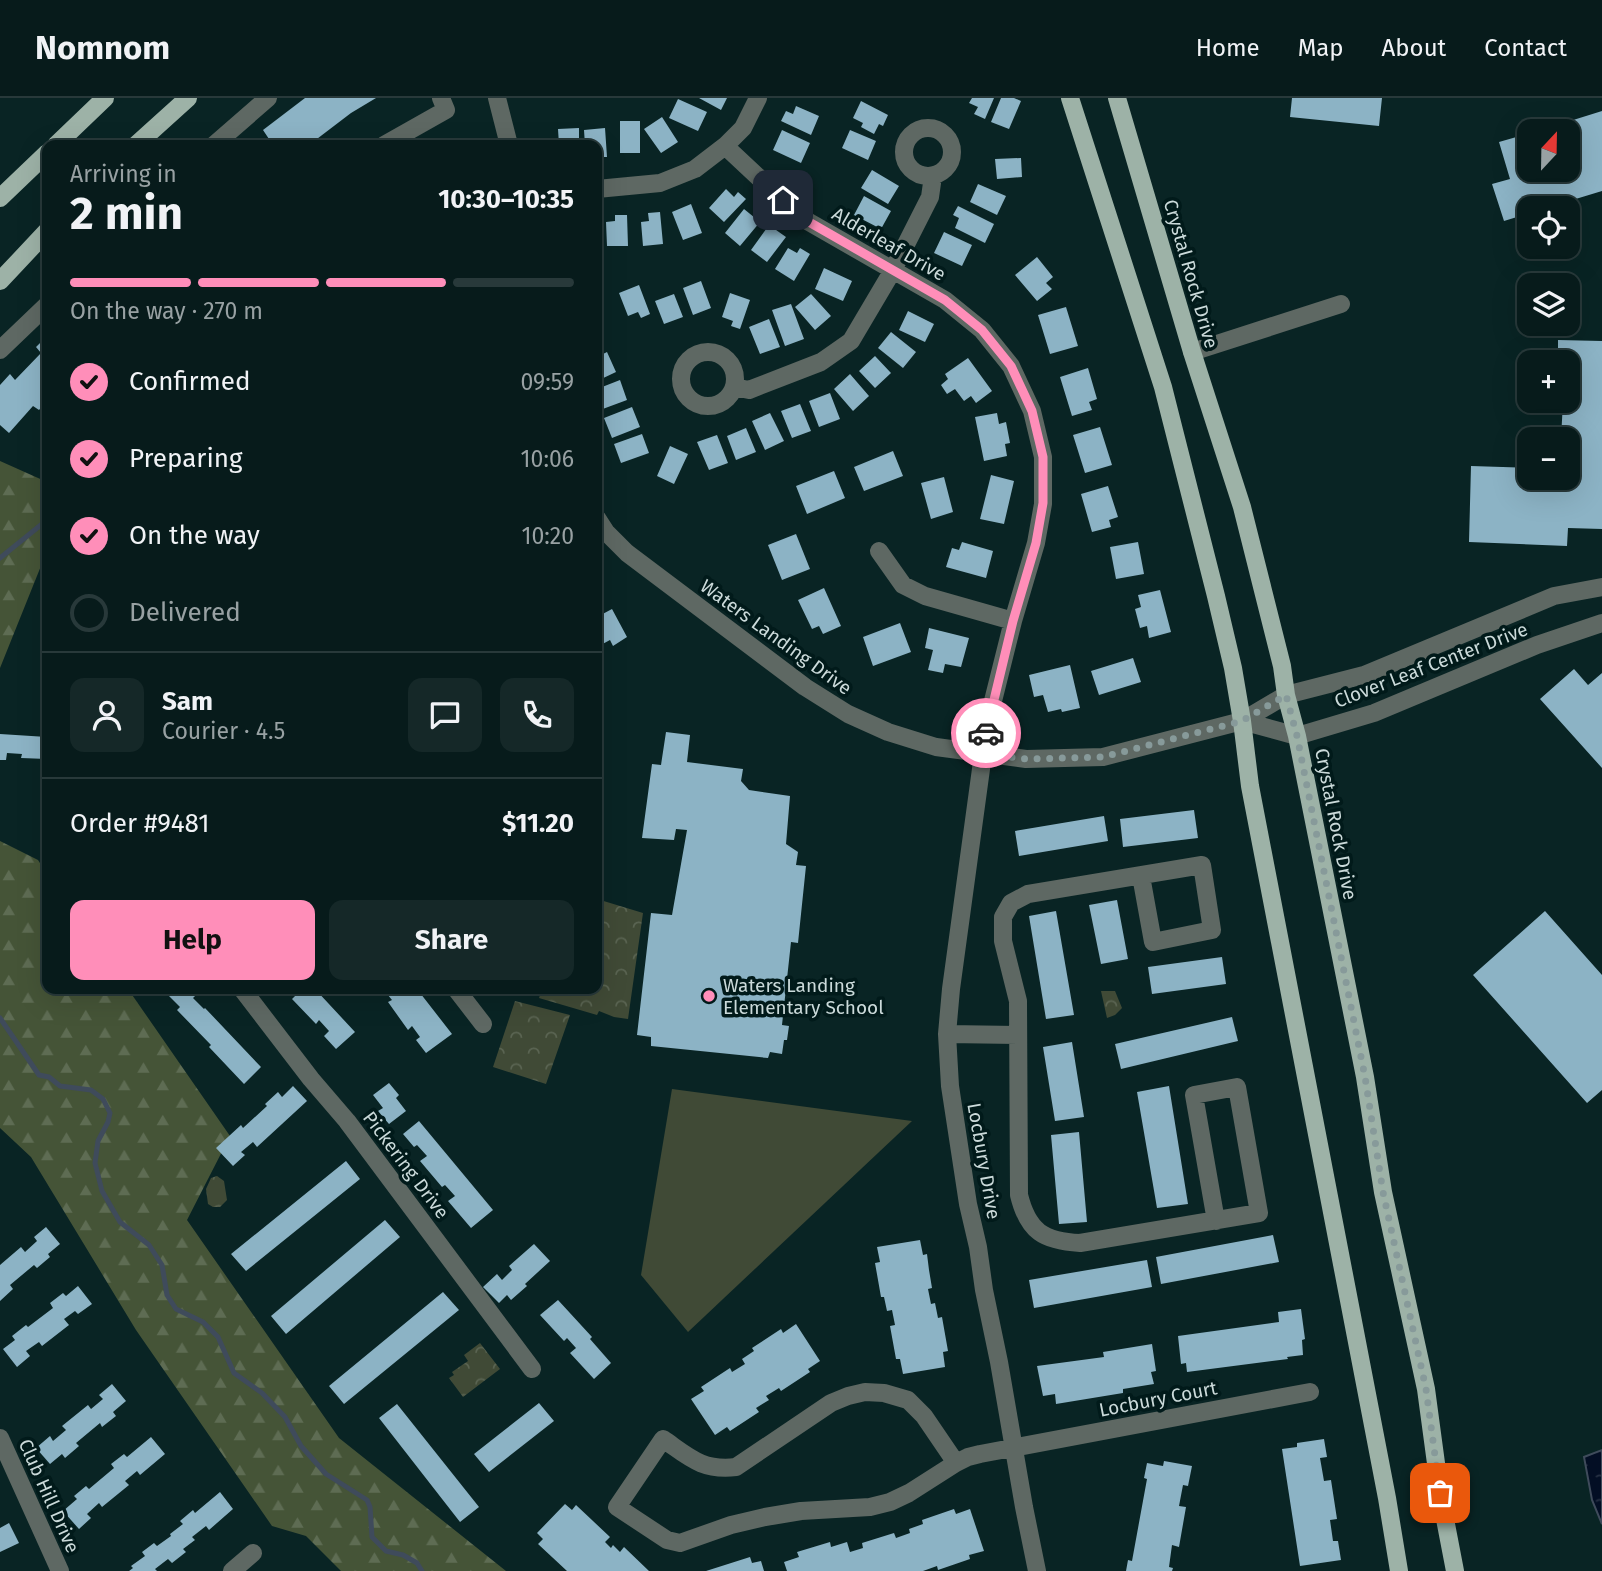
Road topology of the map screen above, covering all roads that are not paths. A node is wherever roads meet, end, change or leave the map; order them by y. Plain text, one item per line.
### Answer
1 (105, 98) edge
2 (188, 98) edge
3 (268, 98) edge
4 (441, 98) edge
5 (497, 98) edge
6 (758, 98) edge
7 (1070, 98) edge
8 (1117, 98) edge
9 (61, 140) edge
10 (142, 140) edge
11 (220, 140) edge
12 (393, 140) edge
13 (508, 140) edge
14 (725, 146) junction
15 (42, 158) edge
16 (933, 176) dead end
17 (602, 189) edge
18 (0, 198) edge
19 (42, 236) edge
20 (893, 270) junction
21 (0, 281) edge
22 (1341, 304) dead end
23 (42, 310) edge
24 (0, 350) edge
25 (1192, 352) junction
26 (734, 387) dead end
27 (602, 526) edge
28 (879, 551) dead end
29 (1602, 587) edge
30 (1013, 621) junction
31 (1602, 622) edge
32 (1286, 695) junction
33 (1242, 721) junction
34 (1297, 736) junction
35 (983, 754) junction
36 (1141, 876) junction
37 (246, 994) edge
38 (460, 994) edge
39 (482, 1024) dead end
40 (947, 1034) junction
41 (1018, 1035) junction
42 (1216, 1221) junction
43 (532, 1369) dead end
44 (1310, 1392) dead end
45 (0, 1438) edge
46 (1014, 1447) junction
47 (956, 1463) junction
48 (253, 1553) dead end
49 (60, 1571) edge
50 (232, 1571) edge
51 (1037, 1571) edge
52 (1399, 1571) edge
53 (1455, 1571) edge

1 - 9 main road
2 - 10 main road
3 - 11 street
4 - 12 street
5 - 13 street
6 - 14 street
7 - 33 main road
8 - 25 main road, Crystal Rock Drive
14 - 17 street
14 - 20 street, Alderleaf Drive
15 - 18 main road
16 - 20 street
19 - 21 main road
20 - 26 street
20 - 30 street, Alderleaf Drive
22 - 25 street
23 - 24 street
25 - 32 main road, Crystal Rock Drive
27 - 35 street, Waters Landing Drive
28 - 30 street
29 - 32 street, Clover Leaf Center Drive
30 - 35 street, Alderleaf Drive
31 - 34 street, Clover Leaf Center Drive
32 - 33 street, Clover Leaf Center Drive
32 - 34 main road, Crystal Rock Drive
33 - 34 street
33 - 35 street, Waters Landing Drive
33 - 52 main road
34 - 53 main road, Crystal Rock Drive
35 - 40 street, Locbury Drive
36 - 36 street
36 - 41 street
37 - 43 street, Pickering Drive
38 - 39 street
40 - 41 street
40 - 46 street, Locbury Drive
41 - 42 street
42 - 42 street
44 - 46 street, Locbury Court
45 - 49 street, Club Hill Drive
46 - 47 street, Locbury Court
46 - 51 street, Locbury Drive
47 - 47 street, Locbury Court
48 - 50 street

